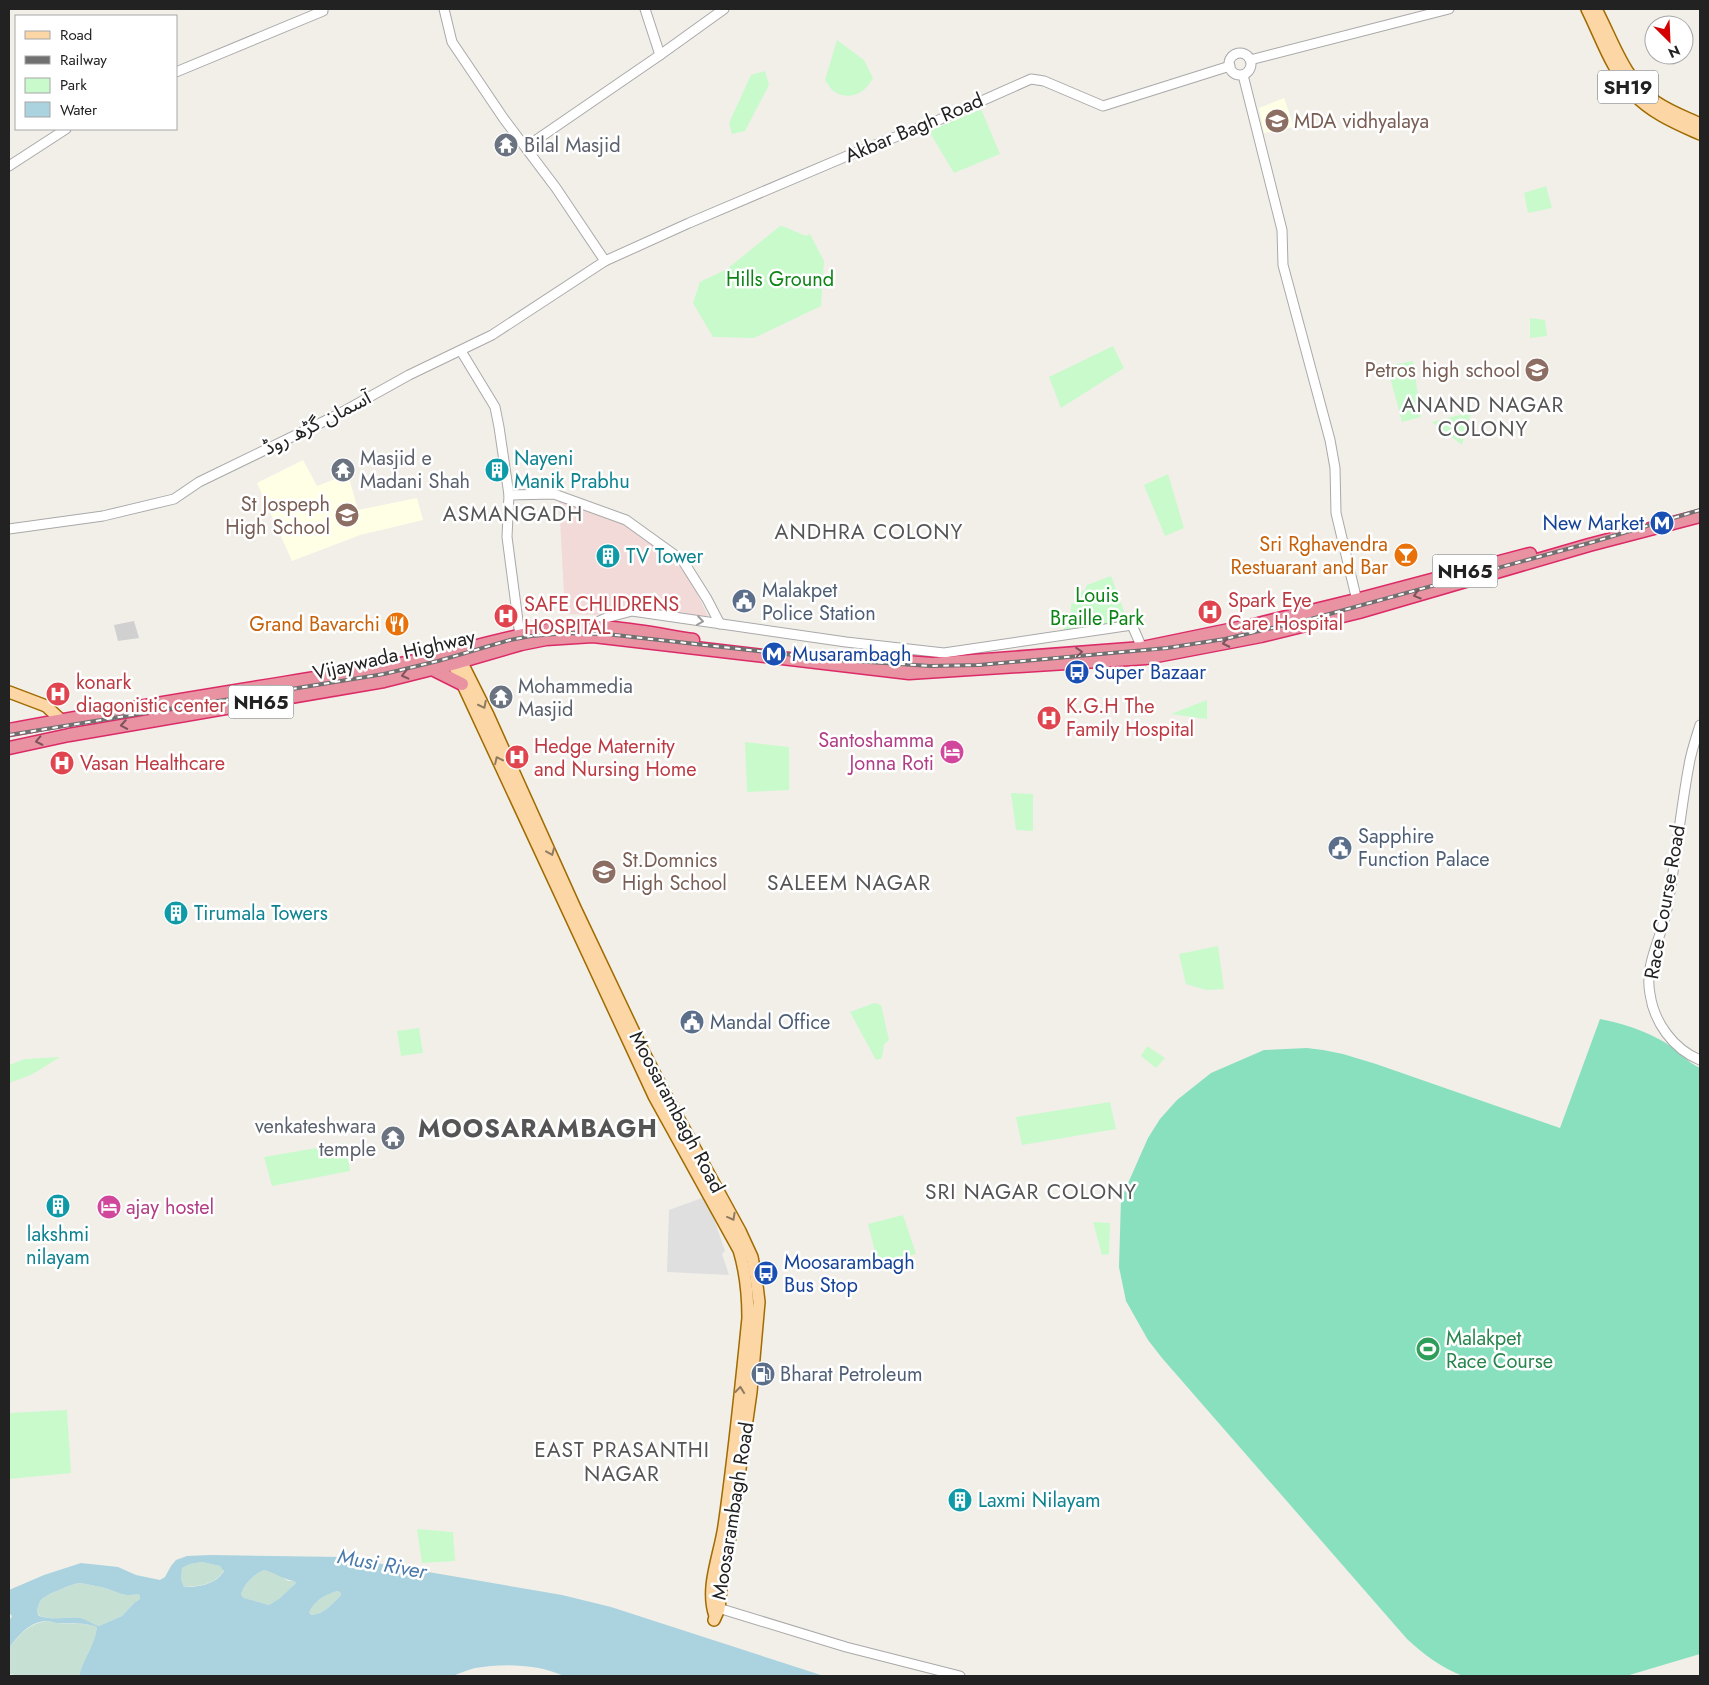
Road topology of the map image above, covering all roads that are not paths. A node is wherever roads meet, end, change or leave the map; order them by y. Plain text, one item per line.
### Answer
1 (323, 9) edge
2 (444, 9) edge
3 (645, 9) edge
4 (724, 9) edge
5 (1449, 9) edge
6 (1588, 9) edge
7 (1596, 9) edge
8 (660, 55) junction
9 (1250, 60) junction
10 (1230, 66) junction
11 (178, 71) edge
12 (1243, 75) junction
13 (1700, 124) edge
14 (64, 130) edge
15 (1700, 134) edge
16 (526, 147) junction
17 (9, 166) edge
18 (605, 260) junction
19 (461, 351) junction
20 (509, 495) junction
21 (1700, 508) edge
22 (1700, 516) edge
23 (9, 529) edge
24 (1358, 606) junction
25 (720, 624) junction
26 (585, 628) junction
27 (520, 636) junction
28 (1142, 648) junction
29 (454, 658) junction
30 (887, 666) junction
31 (432, 669) junction
32 (462, 684) junction
33 (9, 692) edge
34 (231, 692) junction
35 (230, 707) junction
36 (61, 720) junction
37 (1700, 725) edge
38 (9, 730) edge
39 (9, 748) edge
40 (1700, 1060) edge
41 (715, 1613) junction
42 (960, 1676) edge

1 - 11 street
2 - 16 street
3 - 8 street
4 - 8 street
5 - 9 street, Akbar Bagh Road
6 - 15 main road, SH19
7 - 13 main road, SH19
8 - 16 street
9 - 10 street, Akbar Bagh Road
9 - 12 street
10 - 12 street
10 - 18 street, Akbar Bagh Road
12 - 24 street
14 - 17 street
16 - 18 street
18 - 19 street, آسمان گڑھ روڈ
19 - 20 street
19 - 23 street, آسمان گڑھ روڈ
20 - 25 street
20 - 27 street
21 - 24 highway, Vijaywada Highway / NH65
22 -> 24 highway, Vijaywada Highway / NH65
24 - 28 highway, Vijaywada Highway / NH65
24 -> 30 highway, Vijaywada Highway / NH65
26 -> 25 street
25 - 28 street
26 - 27 highway, Vijaywada Highway / NH65
26 - 30 highway, Vijaywada Highway / NH65
27 - 29 highway, Vijaywada Highway / NH65
30 -> 28 highway, Vijaywada Highway / NH65
29 - 30 highway, Vijaywada Highway / NH65
29 - 31 highway, Vijaywada Highway / NH65
29 - 32 main road, Moosarambagh Road
29 - 34 highway, Vijaywada Highway / NH65
29 -> 41 main road, Moosarambagh Road
31 - 32 highway
31 -> 35 highway, Vijaywada Highway / NH65
41 -> 32 main road, Moosarambagh Road
33 - 36 main road
34 - 35 highway
34 - 36 highway, Vijaywada Highway / NH65
35 -> 39 highway, Vijaywada Highway / NH65
36 - 38 highway, Vijaywada Highway / NH65
37 - 40 street, Race Course Road
41 - 42 street

